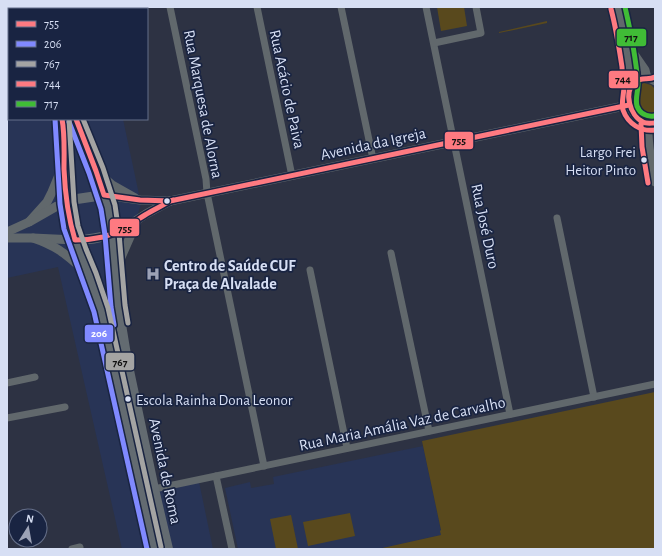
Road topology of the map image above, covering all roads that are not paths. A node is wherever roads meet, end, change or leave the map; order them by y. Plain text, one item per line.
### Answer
1 (170, 7) edge
2 (257, 7) edge
3 (342, 7) edge
4 (426, 7) edge
5 (476, 7) edge
6 (618, 7) edge
7 (434, 42) junction
8 (626, 43) junction
9 (652, 79) edge
10 (631, 86) junction
11 (629, 105) junction
12 (62, 120) edge
13 (76, 120) edge
14 (651, 123) edge
15 (454, 142) junction
16 (373, 159) junction
17 (64, 163) junction
18 (96, 171) junction
19 (292, 176) junction
20 (655, 182) edge
21 (207, 193) junction
22 (104, 195) junction
23 (140, 200) junction
24 (170, 201) junction
25 (67, 203) junction
26 (557, 218) dead end
27 (137, 220) junction
28 (29, 222) junction
29 (7, 232) edge
30 (112, 234) junction
31 (7, 238) edge
32 (33, 238) junction
33 (75, 240) junction
34 (391, 253) dead end
35 (310, 270) dead end
36 (115, 271) junction
37 (89, 275) junction
38 (35, 377) dead end
39 (7, 383) edge
40 (655, 384) edge
41 (594, 397) junction
42 (65, 407) dead end
43 (510, 414) junction
44 (7, 418) edge
45 (429, 431) junction
46 (347, 448) junction
47 (264, 466) junction
48 (216, 476) junction
49 (154, 489) junction
50 (142, 492) junction
51 (80, 547) dead end
52 (72, 549) edge
53 (154, 549) edge
54 (168, 549) edge
55 (232, 549) edge

1 - 21 street, Rua Marquesa de Alorna
2 - 19 street, Rua Acácio de Paiva
3 - 16 street
4 - 7 street, Rua José Duro
5 - 7 street
6 - 8 street
7 - 15 street, Rua José Duro
8 - 9 street
8 - 10 street
9 - 10 street
10 - 11 street
11 - 14 street
11 - 15 street, Avenida da Igreja
12 - 17 main road
13 - 18 main road
14 - 20 street
15 - 16 street, Avenida da Igreja
15 - 43 street, Rua José Duro
16 - 19 street, Avenida da Igreja
17 - 25 main road
17 - 28 street
18 - 22 main road
18 - 23 street
19 - 21 street, Avenida da Igreja
21 - 24 street, Avenida da Igreja
21 - 47 street, Rua Marquesa de Alorna
22 - 23 street, Avenida da Igreja
22 - 25 main road
22 - 30 main road, Avenida de Roma
23 - 24 street, Avenida da Igreja
24 - 27 street, Avenida da Igreja
25 - 28 street
25 - 33 main road, Avenida de Roma
26 - 41 street
27 - 30 street, Avenida da Igreja
27 - 36 street
28 - 29 street
30 - 33 main road
30 - 36 main road, Avenida de Roma
31 - 32 street
32 - 33 street
32 - 37 street
33 - 37 main road, Avenida de Roma
34 - 45 street
35 - 46 street
36 - 49 main road, Avenida de Roma
37 - 50 main road, Avenida de Roma
38 - 39 street
40 - 41 street, Rua Maria Amália Vaz de Carvalho
41 - 43 street, Rua Maria Amália Vaz de Carvalho
42 - 44 street
43 - 45 street, Rua Maria Amália Vaz de Carvalho
45 - 46 street, Rua Maria Amália Vaz de Carvalho
46 - 47 street, Rua Maria Amália Vaz de Carvalho
47 - 48 street, Rua Maria Amália Vaz de Carvalho
48 - 49 street, Rua Maria Amália Vaz de Carvalho
48 - 55 street
49 - 50 main road
49 - 54 main road, Avenida de Roma
50 - 53 main road, Avenida de Roma
51 - 52 street

